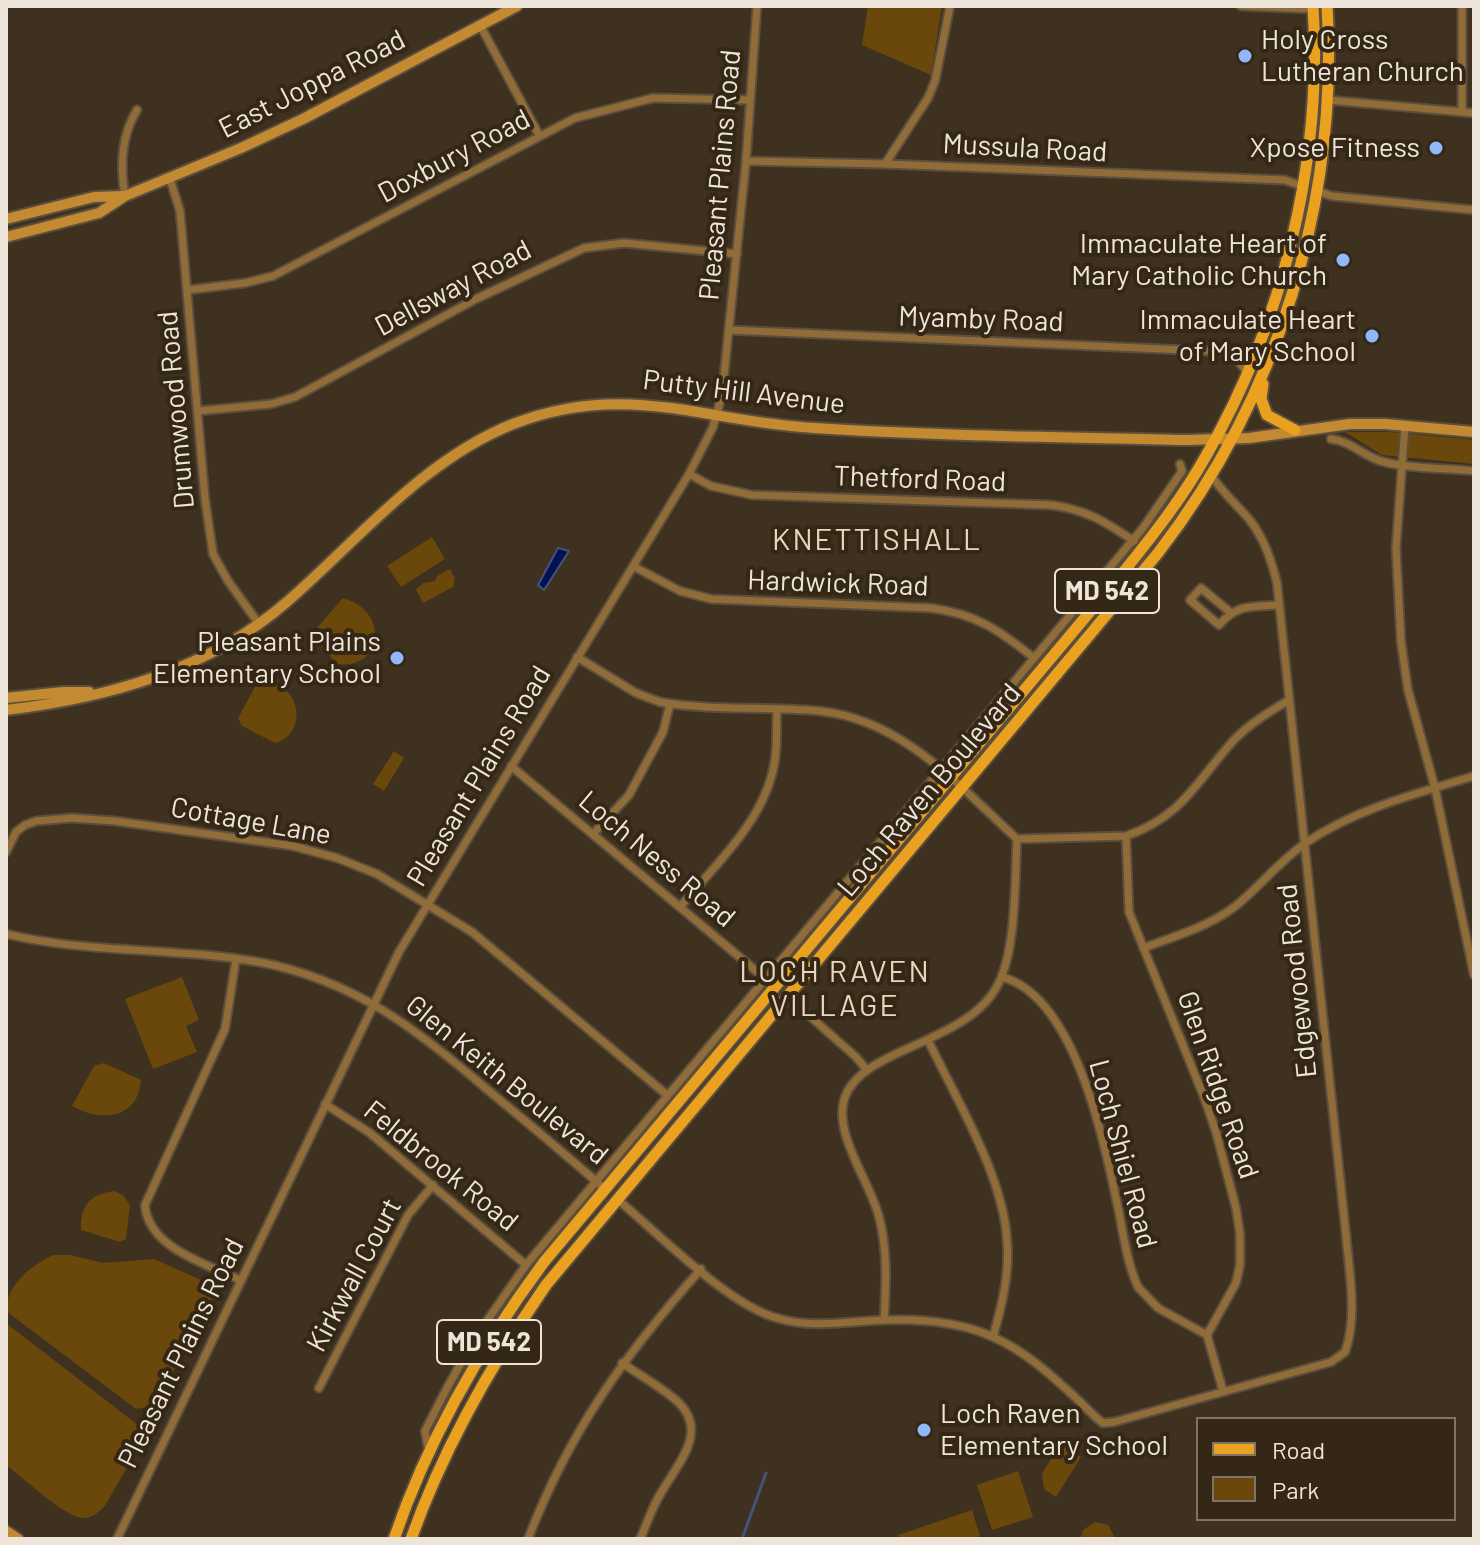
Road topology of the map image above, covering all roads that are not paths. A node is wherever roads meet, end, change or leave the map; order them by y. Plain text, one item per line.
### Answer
1 (517, 6) edge
2 (757, 6) edge
3 (950, 6) edge
4 (1241, 6) edge
5 (1327, 6) edge
6 (1462, 6) edge
7 (1313, 7) edge
8 (480, 25) junction
9 (750, 100) junction
10 (1328, 100) junction
11 (137, 110) dead end
12 (1462, 112) junction
13 (1474, 113) edge
14 (539, 135) junction
15 (746, 161) junction
16 (885, 164) junction
17 (170, 179) junction
18 (1302, 186) junction
19 (1317, 191) junction
20 (125, 196) junction
21 (1474, 210) edge
22 (6, 219) edge
23 (6, 237) edge
24 (737, 254) junction
25 (187, 290) junction
26 (729, 330) junction
27 (1257, 347) junction
28 (1231, 352) junction
29 (1248, 372) junction
30 (1264, 375) junction
31 (198, 411) junction
32 (718, 414) junction
33 (1405, 425) junction
34 (1295, 430) junction
35 (1474, 432) edge
36 (1331, 439) dead end
37 (1215, 440) junction
38 (1232, 440) junction
39 (1180, 464) dead end
40 (1402, 464) junction
41 (1474, 471) edge
42 (689, 474) junction
43 (1211, 475) junction
44 (1203, 489) junction
45 (1223, 494) junction
46 (1137, 544) junction
47 (633, 566) junction
48 (1279, 605) junction
49 (1230, 612) junction
50 (259, 624) junction
51 (577, 657) junction
52 (1034, 658) junction
53 (95, 693) junction
54 (6, 698) edge
55 (1289, 700) junction
56 (670, 704) junction
57 (777, 709) junction
58 (6, 710) edge
59 (511, 766) junction
60 (946, 774) junction
61 (1474, 776) edge
62 (962, 788) junction
63 (1435, 788) junction
64 (593, 834) junction
65 (1126, 836) junction
66 (1017, 839) junction
67 (1304, 844) junction
68 (6, 852) edge
69 (428, 904) junction
70 (680, 907) junction
71 (6, 934) edge
72 (1143, 948) junction
73 (236, 959) junction
74 (1474, 975) edge
75 (1002, 977) junction
76 (765, 978) junction
77 (775, 987) junction
78 (787, 996) junction
79 (373, 1002) junction
80 (928, 1040) junction
81 (867, 1070) junction
82 (667, 1095) junction
83 (325, 1104) junction
84 (433, 1185) junction
85 (601, 1185) junction
86 (617, 1199) junction
87 (526, 1265) junction
88 (701, 1269) junction
89 (240, 1280) junction
90 (884, 1320) junction
91 (1207, 1335) junction
92 (993, 1337) junction
93 (622, 1363) junction
94 (319, 1388) dead end
95 (1223, 1391) junction
96 (429, 1453) junction
97 (6, 1531) edge
98 (18, 1539) edge
99 (117, 1539) edge
100 (394, 1539) edge
101 (411, 1539) edge
102 (528, 1539) edge
103 (640, 1539) edge

1 - 8 street, East Joppa Road
2 - 9 street, Pleasant Plains Road
3 - 16 street
4 - 7 street
5 - 10 main road, Loch Raven Boulevard / MD 542
6 - 12 street
7 - 18 main road, Loch Raven Boulevard / MD 542
8 - 14 street
8 - 17 street, East Joppa Road
9 - 14 street, Doxbury Road
9 - 15 street, Pleasant Plains Road
10 - 12 street
10 - 19 main road, Loch Raven Boulevard / MD 542
11 - 20 street
12 - 13 street
14 - 25 street, Doxbury Road
15 - 16 street, Mussula Road
15 - 24 street, Pleasant Plains Road
16 - 18 street, Mussula Road
17 - 20 street, East Joppa Road
17 - 25 street, Drumwood Road
18 - 19 main road
18 - 27 main road, Loch Raven Boulevard / MD 542
19 - 21 street
19 - 30 main road, Loch Raven Boulevard / MD 542
20 - 22 street, East Joppa Road
20 - 23 street, East Joppa Road
24 - 26 street, Pleasant Plains Road
24 - 31 street, Dellsway Road
25 - 31 street, Drumwood Road
26 - 28 street, Myamby Road
26 - 32 street, Pleasant Plains Road
27 - 28 street, Myamby Road
27 - 29 main road, Loch Raven Boulevard / MD 542
28 - 29 street
29 - 37 main road, Loch Raven Boulevard / MD 542
30 - 34 main road
30 - 38 main road, Loch Raven Boulevard / MD 542
31 - 50 street, Drumwood Road
32 - 37 street, Putty Hill Avenue
32 - 42 street, Pleasant Plains Road
32 - 50 street, Putty Hill Avenue
33 - 34 street, Putty Hill Avenue
33 - 35 street, Putty Hill Avenue
33 - 40 street
34 - 38 street, Putty Hill Avenue
36 - 40 street
37 - 38 street, Putty Hill Avenue
37 - 46 main road, Loch Raven Boulevard / MD 542
38 - 43 main road, Loch Raven Boulevard / MD 542
39 - 46 street, Loch Raven Boulevard
40 - 41 street
40 - 63 street
42 - 46 street, Thetford Road
42 - 47 street, Pleasant Plains Road
43 - 44 main road, Loch Raven Boulevard / MD 542
43 - 45 street, Edgewood Road
44 - 45 street
44 - 62 main road, Loch Raven Boulevard / MD 542
45 - 48 street, Edgewood Road
46 - 52 street, Loch Raven Boulevard
46 - 60 main road, Loch Raven Boulevard / MD 542
47 - 51 street, Pleasant Plains Road
47 - 52 street, Hardwick Road
48 - 49 street
48 - 55 street, Edgewood Road
49 - 49 street
50 - 53 street, Putty Hill Avenue
51 - 56 street
51 - 59 street, Pleasant Plains Road
52 - 60 street, Loch Raven Boulevard
53 - 54 street, Putty Hill Avenue
53 - 58 street, Putty Hill Avenue
55 - 65 street
55 - 67 street, Edgewood Road
56 - 57 street
56 - 64 street
57 - 60 street
57 - 70 street
59 - 64 street, Loch Ness Road
59 - 69 street, Pleasant Plains Road
60 - 62 street
60 - 76 street, Loch Raven Boulevard
60 - 77 main road, Loch Raven Boulevard / MD 542
61 - 63 street
62 - 66 street
62 - 78 main road, Loch Raven Boulevard / MD 542
63 - 67 street
63 - 74 street
64 - 70 street, Loch Ness Road
65 - 66 street
65 - 72 street, Glen Ridge Road
66 - 75 street
67 - 72 street
67 - 95 street, Edgewood Road
68 - 69 street, Cottage Lane
69 - 79 street, Pleasant Plains Road
69 - 82 street, Cottage Lane
70 - 76 street, Loch Ness Road
71 - 73 street, Glen Keith Boulevard
72 - 91 street, Glen Ridge Road
73 - 79 street, Glen Keith Boulevard
73 - 89 street
75 - 80 street
75 - 91 street, Loch Shiel Road
76 - 77 street, Loch Ness Road
76 - 82 street, Loch Raven Boulevard
77 - 78 main road
77 - 85 main road, Loch Raven Boulevard / MD 542
78 - 81 street
78 - 86 main road, Loch Raven Boulevard / MD 542
79 - 83 street, Pleasant Plains Road
79 - 85 street, Glen Keith Boulevard
80 - 81 street
80 - 92 street
81 - 90 street
82 - 85 street, Loch Raven Boulevard
83 - 84 street, Feldbrook Road
83 - 89 street, Pleasant Plains Road
84 - 87 street, Feldbrook Road
84 - 94 street, Kirkwall Court
85 - 86 main road
85 - 87 street, Loch Raven Boulevard
85 - 96 main road, Loch Raven Boulevard / MD 542
86 - 88 street, Glen Keith Boulevard
86 - 101 main road, Loch Raven Boulevard / MD 542
87 - 96 street, Loch Raven Boulevard
88 - 90 street, Glen Keith Boulevard
88 - 93 street
89 - 99 street, Pleasant Plains Road
90 - 92 street, Glen Keith Boulevard
91 - 95 street
92 - 95 street, Glen Keith Boulevard
93 - 102 street
93 - 103 street
96 - 100 main road, Loch Raven Boulevard / MD 542
97 - 98 street

